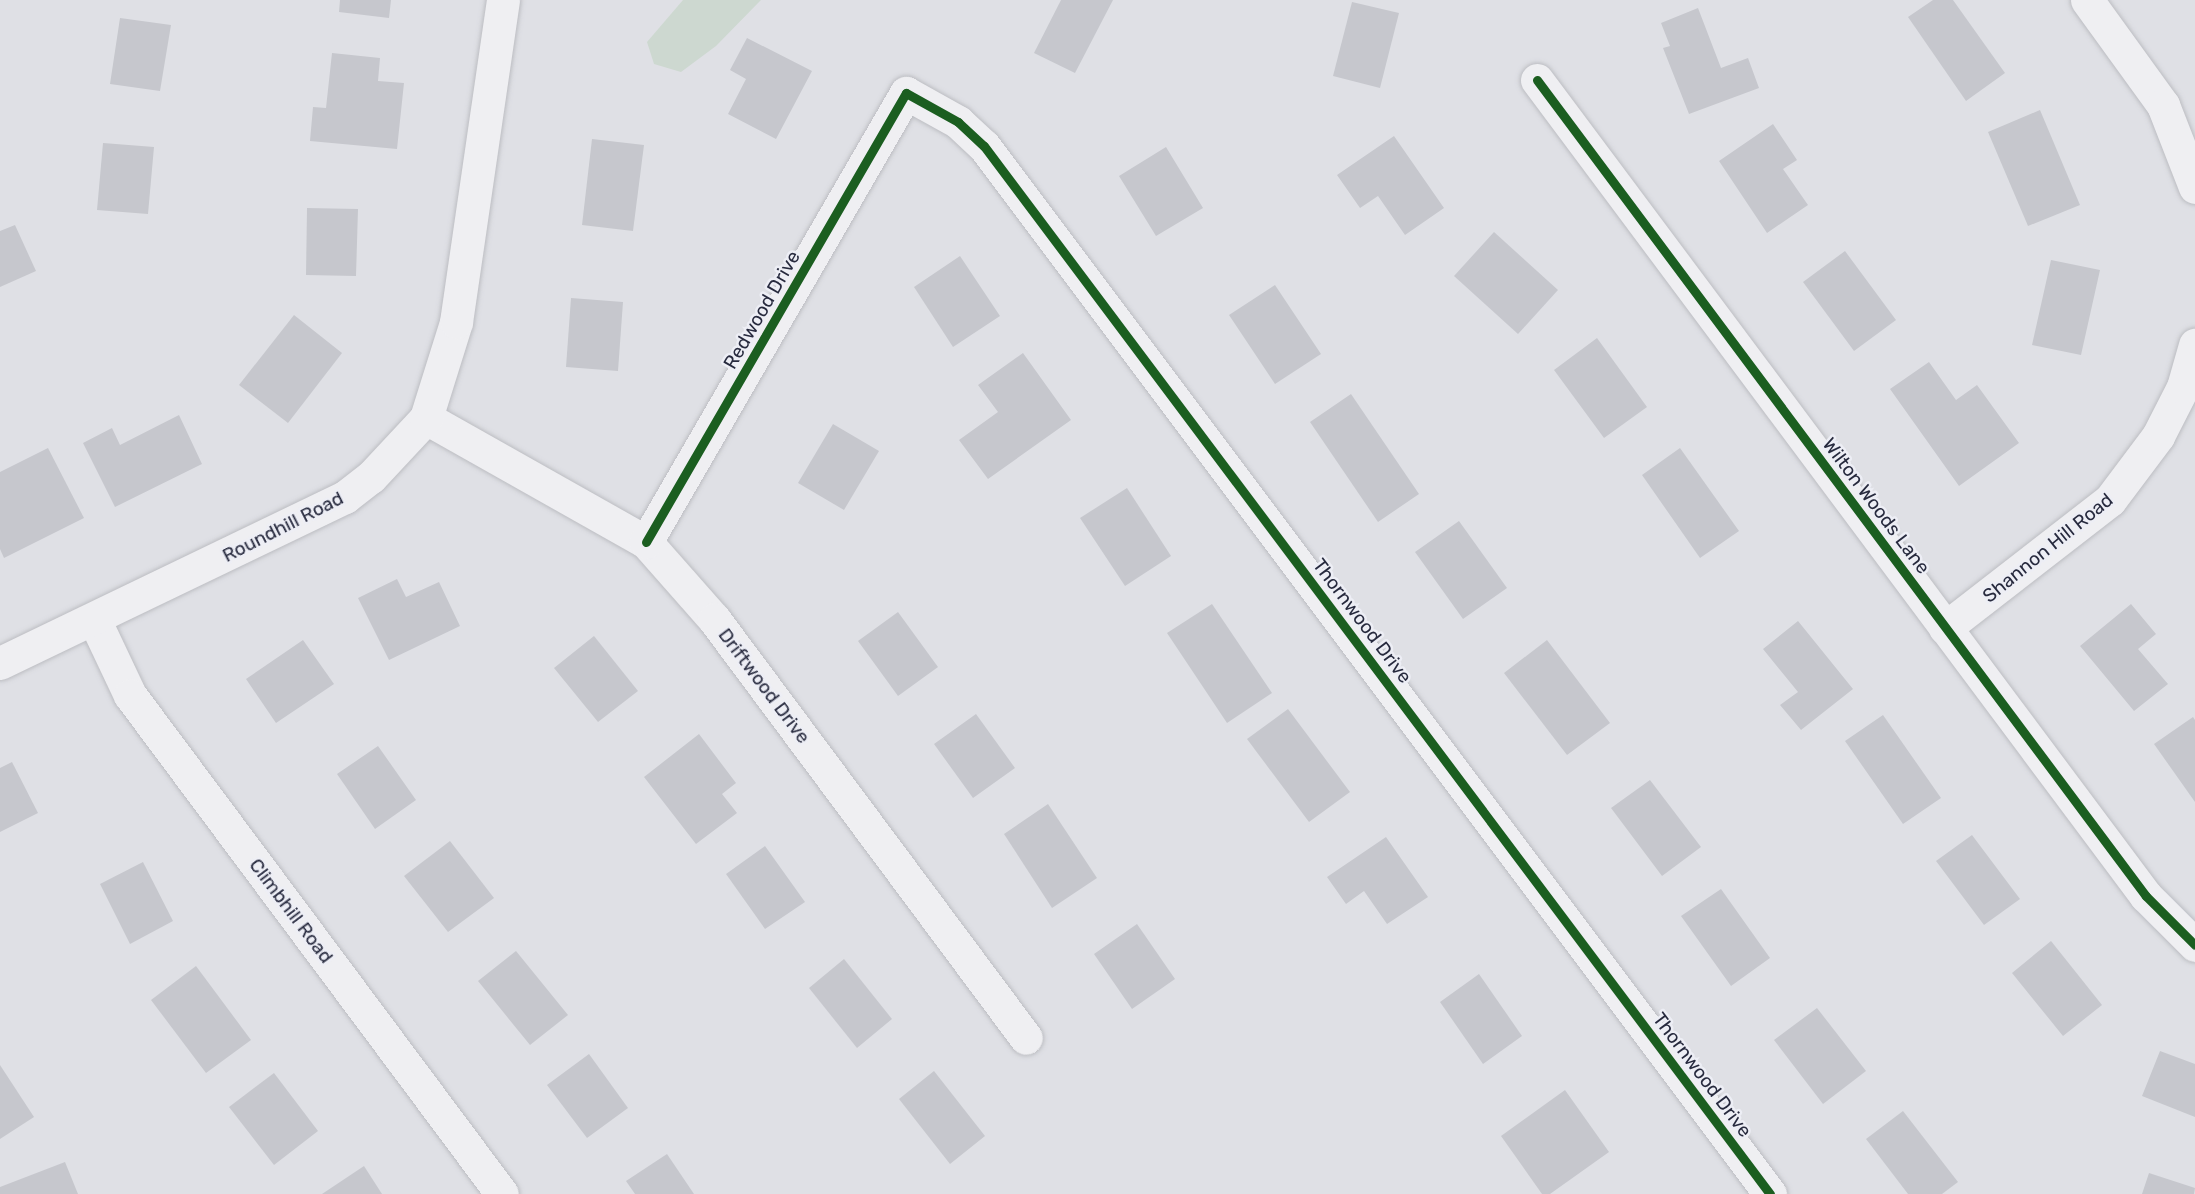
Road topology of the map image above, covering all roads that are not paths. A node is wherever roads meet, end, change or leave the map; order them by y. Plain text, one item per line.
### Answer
1 (503, 0) edge
2 (2087, 0) edge
3 (1537, 80) dead end
4 (906, 93) joint
5 (2195, 187) edge
6 (2195, 345) edge
7 (426, 418) junction
8 (646, 542) junction
9 (94, 619) junction
10 (1945, 628) junction
11 (0, 663) edge
12 (2195, 945) edge
13 (1026, 1038) dead end
14 (502, 1194) edge
15 (1770, 1194) edge

1 - 7 street, Roundhill Road
2 - 5 street
3 - 10 street, Wilton Woods Lane
4 - 8 street, Redwood Drive
4 - 15 street, Thornwood Drive
6 - 10 street, Shannon Hill Road
7 - 8 street, Driftwood Drive
7 - 9 street, Roundhill Road
8 - 13 street, Driftwood Drive
9 - 11 street, Roundhill Road
9 - 14 street, Climbhill Road
10 - 12 street, Wilton Woods Lane

